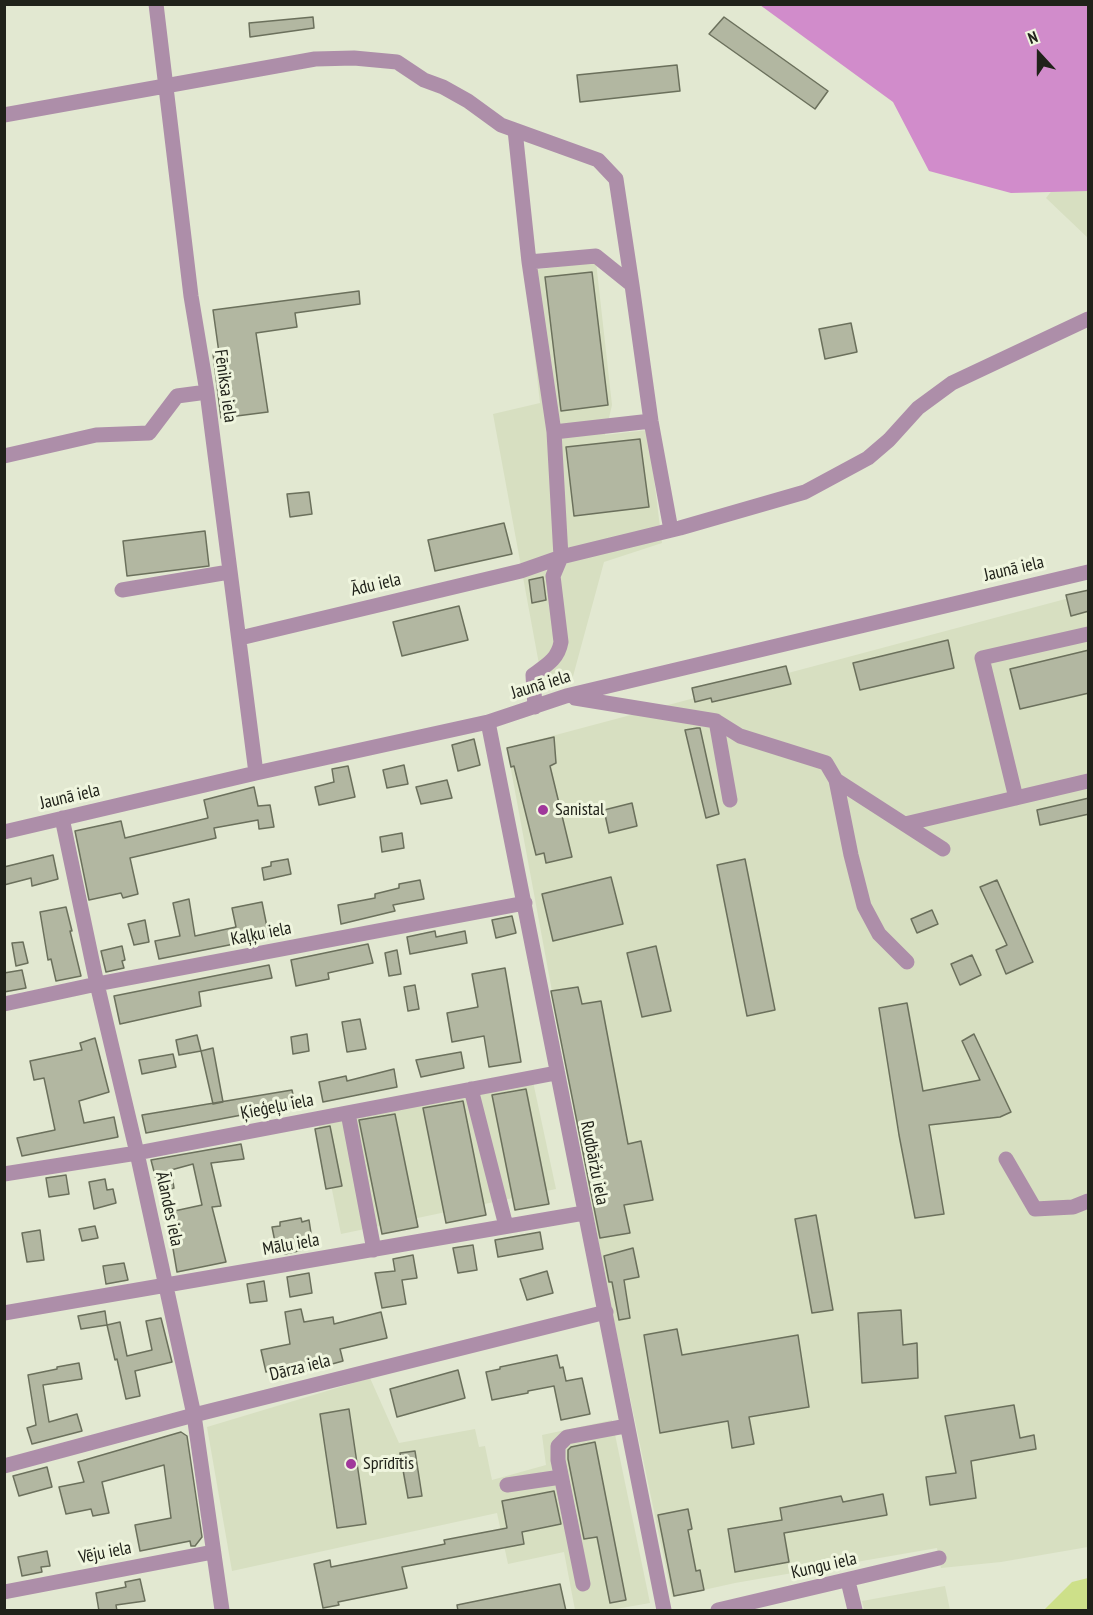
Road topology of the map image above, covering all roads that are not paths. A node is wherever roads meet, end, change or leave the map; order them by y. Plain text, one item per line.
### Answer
1 (156, 4) edge
2 (167, 87) junction
3 (4, 115) edge
4 (515, 130) junction
5 (530, 262) junction
6 (632, 285) junction
7 (1089, 319) edge
8 (207, 392) junction
9 (651, 421) junction
10 (554, 432) junction
11 (4, 456) edge
12 (670, 530) junction
13 (561, 557) junction
14 (230, 572) junction
15 (1089, 572) edge
16 (122, 590) dead end
17 (1089, 634) edge
18 (240, 638) junction
19 (566, 696) junction
20 (535, 707) junction
21 (716, 721) junction
22 (488, 722) junction
23 (256, 773) junction
24 (836, 780) junction
25 (1089, 781) edge
26 (1016, 798) junction
27 (730, 800) dead end
28 (62, 818) junction
29 (905, 824) junction
30 (4, 832) edge
31 (943, 849) dead end
32 (525, 903) junction
33 (907, 962) dead end
34 (97, 984) junction
35 (4, 1004) edge
36 (556, 1073) junction
37 (471, 1089) junction
38 (348, 1113) junction
39 (137, 1153) junction
40 (1006, 1160) dead end
41 (4, 1174) edge
42 (1089, 1201) edge
43 (584, 1213) junction
44 (506, 1226) junction
45 (374, 1250) junction
46 (166, 1287) junction
47 (606, 1312) junction
48 (4, 1314) edge
49 (194, 1415) junction
50 (626, 1426) junction
51 (4, 1466) edge
52 (561, 1477) junction
53 (507, 1485) dead end
54 (213, 1552) junction
55 (939, 1558) dead end
56 (848, 1581) junction
57 (583, 1584) dead end
58 (4, 1592) edge
59 (222, 1611) edge
60 (664, 1611) edge
61 (718, 1611) edge
62 (855, 1611) edge

1 - 2 street, Fēniksa iela
2 - 3 street
2 - 4 street
2 - 8 street, Fēniksa iela
4 - 5 street
4 - 6 street
5 - 6 street
5 - 10 street
6 - 9 street
7 - 12 street, Ādu iela
8 - 11 street
8 - 14 street, Fēniksa iela
9 - 10 street
9 - 12 street
10 - 13 street
12 - 13 street, Ādu iela
13 - 18 street, Ādu iela
13 - 20 street
14 - 16 street
14 - 18 street, Fēniksa iela
15 - 19 street, Jaunā iela
17 - 26 street
18 - 23 street, Fēniksa iela
19 - 20 street, Jaunā iela
19 - 21 street
20 - 22 street, Jaunā iela
21 - 24 street
21 - 27 street
22 - 23 street, Jaunā iela
22 - 32 street, Rudbāržu iela
23 - 28 street, Jaunā iela
24 - 29 street
24 - 33 street
25 - 26 street
26 - 29 street
28 - 30 street, Jaunā iela
28 - 34 street, Ālandes iela
29 - 31 street
32 - 34 street, Kaļķu iela
32 - 36 street, Rudbāržu iela
34 - 35 street, Kaļķu iela
34 - 39 street, Ālandes iela
36 - 37 street, Ķieģeļu iela
36 - 43 street, Rudbāržu iela
37 - 38 street, Ķieģeļu iela
37 - 44 street
38 - 39 street, Ķieģeļu iela
38 - 45 street
39 - 41 street, Ķieģeļu iela
39 - 46 street, Ālandes iela
40 - 42 street
43 - 44 street, Mālu iela
43 - 47 street, Rudbāržu iela
44 - 45 street, Mālu iela
45 - 46 street, Mālu iela
46 - 48 street, Mālu iela
46 - 49 street, Ālandes iela
47 - 49 street, Dārza iela
47 - 50 street, Rudbāržu iela
49 - 51 street, Dārza iela
49 - 54 street, Ālandes iela
50 - 52 street
50 - 60 street, Rudbāržu iela
52 - 53 street
52 - 57 street
54 - 58 street, Vēju iela
54 - 59 street, Ālandes iela
55 - 56 street, Kungu iela
56 - 61 street, Kungu iela
56 - 62 street

